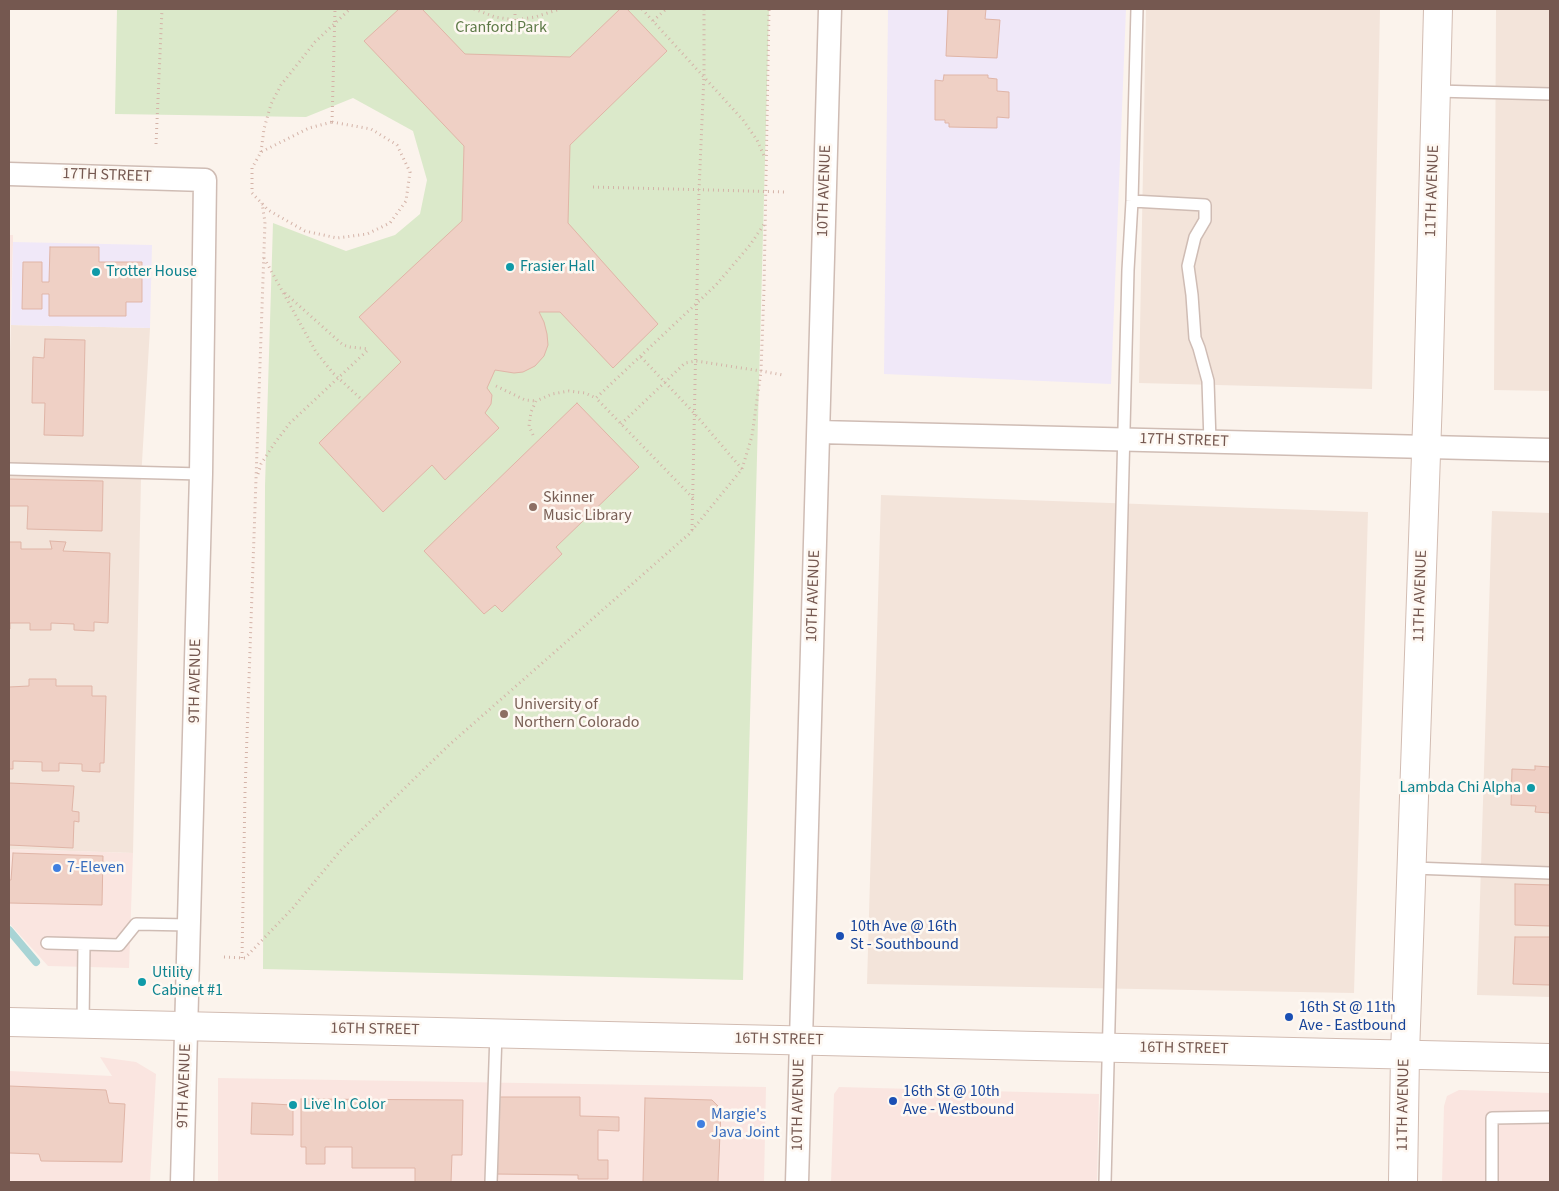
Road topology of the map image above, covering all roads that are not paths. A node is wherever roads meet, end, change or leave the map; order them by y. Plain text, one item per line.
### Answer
1 (830, 9) edge
2 (1137, 9) edge
3 (1438, 9) edge
4 (1436, 91) junction
5 (1550, 94) edge
6 (9, 174) edge
7 (204, 180) joint
8 (1132, 201) junction
9 (819, 432) junction
10 (1124, 440) junction
11 (1210, 442) junction
12 (1426, 448) junction
13 (1550, 450) edge
14 (9, 469) edge
15 (201, 474) junction
16 (1413, 868) junction
17 (1550, 873) edge
18 (190, 925) junction
19 (47, 943) dead end
20 (84, 944) junction
21 (9, 1022) edge
22 (83, 1024) junction
23 (186, 1026) junction
24 (496, 1033) junction
25 (801, 1040) junction
26 (1109, 1047) junction
27 (1405, 1054) junction
28 (1550, 1058) edge
29 (1550, 1117) edge
30 (182, 1182) edge
31 (491, 1182) edge
32 (797, 1182) edge
33 (1104, 1182) edge
34 (1403, 1182) edge
35 (1492, 1182) edge

1 - 9 street, 10TH AVENUE
2 - 8 lane
3 - 4 main road, 11TH AVENUE
4 - 5 lane
4 - 12 main road, 11TH AVENUE
6 - 7 street, 17TH STREET
7 - 15 street, 9TH AVENUE
8 - 10 lane
8 - 11 lane
9 - 10 street, 17TH STREET
9 - 25 street, 10TH AVENUE
10 - 11 street, 17TH STREET
10 - 26 lane
11 - 12 street, 17TH STREET
12 - 13 street, 17TH STREET
12 - 16 main road, 11TH AVENUE
14 - 15 lane
15 - 18 street, 9TH AVENUE
16 - 17 lane
16 - 27 main road, 11TH AVENUE
18 - 20 lane
18 - 23 street, 9TH AVENUE
19 - 20 lane
20 - 22 lane
21 - 22 main road, 16TH STREET
22 - 23 main road, 16TH STREET
23 - 24 main road, 16TH STREET
23 - 30 street, 9TH AVENUE
24 - 25 main road, 16TH STREET
24 - 31 lane
25 - 26 main road, 16TH STREET
25 - 32 street, 10TH AVENUE
26 - 27 main road, 16TH STREET
26 - 33 lane
27 - 28 main road, 16TH STREET
27 - 34 main road, 11TH AVENUE
29 - 35 lane

